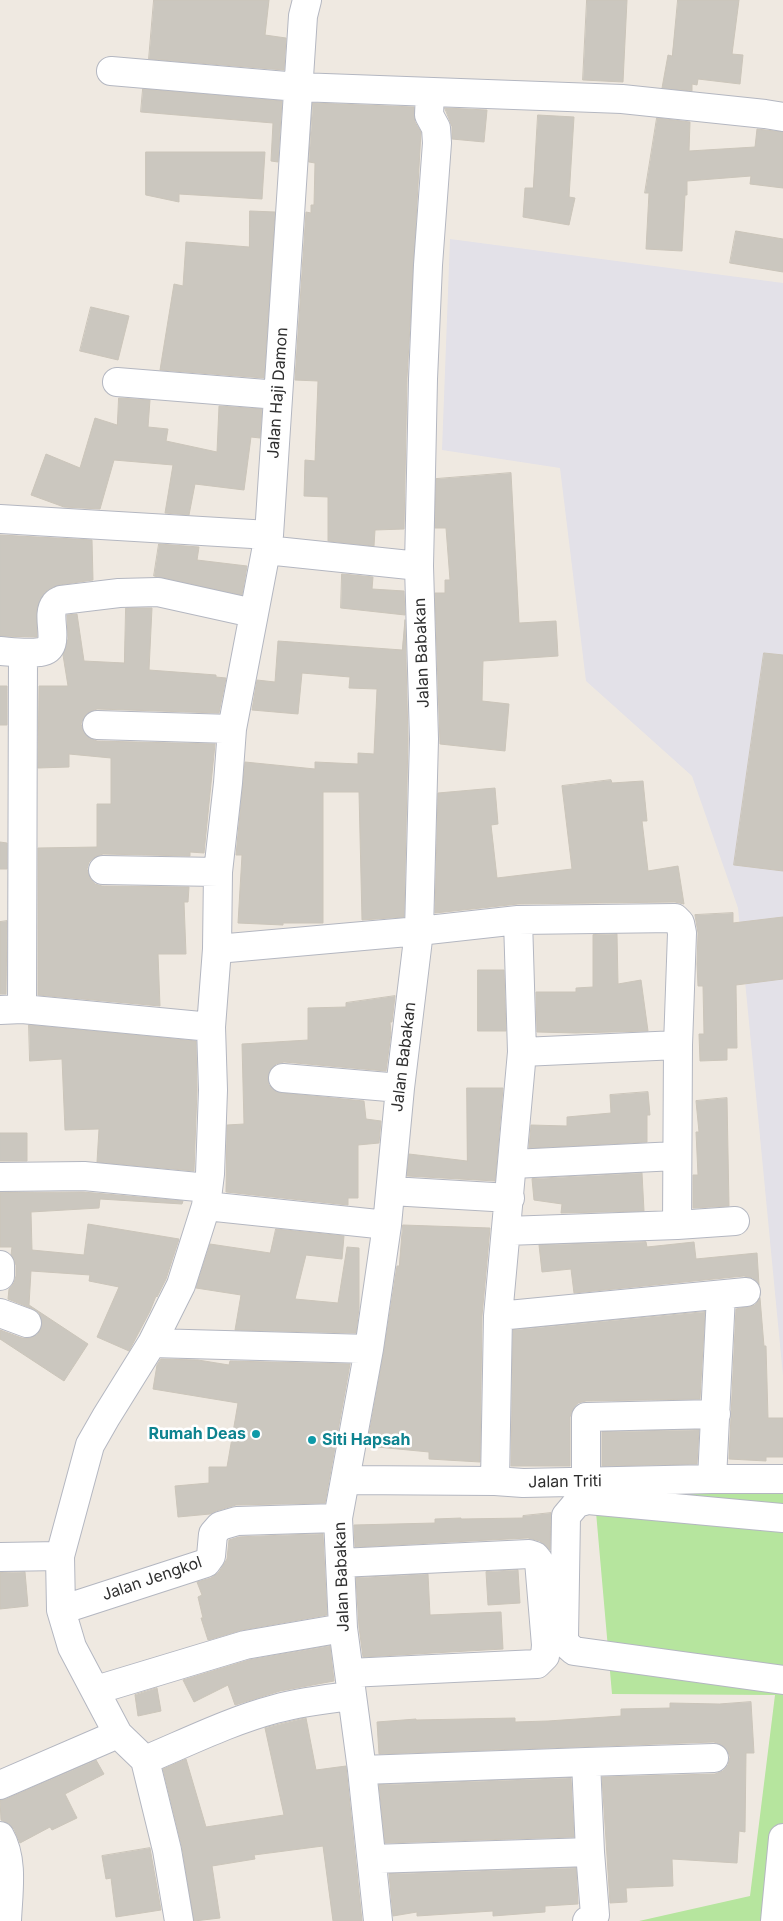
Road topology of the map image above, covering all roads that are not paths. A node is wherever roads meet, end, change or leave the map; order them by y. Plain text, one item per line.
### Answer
1 (307, 0) edge
2 (111, 70) dead end
3 (298, 87) junction
4 (430, 92) junction
5 (783, 117) edge
6 (117, 382) dead end
7 (278, 395) junction
8 (0, 519) edge
9 (268, 543) junction
10 (420, 566) junction
11 (253, 613) junction
12 (11, 652) edge
13 (97, 725) dead end
14 (232, 729) junction
15 (103, 870) dead end
16 (218, 872) junction
17 (518, 920) junction
18 (419, 930) junction
19 (217, 949) junction
20 (11, 1009) edge
21 (211, 1027) junction
22 (678, 1045) junction
23 (522, 1052) junction
24 (283, 1078) dead end
25 (400, 1088) junction
26 (676, 1156) junction
27 (513, 1164) junction
28 (0, 1176) edge
29 (391, 1191) junction
30 (207, 1197) junction
31 (510, 1198) junction
32 (735, 1221) dead end
33 (387, 1225) junction
34 (677, 1225) junction
35 (506, 1230) junction
36 (0, 1265) edge
37 (0, 1276) edge
38 (0, 1313) edge
39 (498, 1316) junction
40 (28, 1323) dead end
41 (152, 1343) junction
42 (369, 1349) junction
43 (716, 1414) junction
44 (712, 1479) junction
45 (783, 1479) edge
46 (347, 1480) junction
47 (495, 1480) junction
48 (586, 1482) junction
49 (338, 1518) junction
50 (783, 1518) edge
51 (60, 1556) junction
52 (0, 1557) edge
53 (340, 1563) junction
54 (61, 1610) junction
55 (343, 1628) junction
56 (783, 1680) edge
57 (350, 1685) junction
58 (96, 1690) junction
59 (118, 1734) junction
60 (714, 1758) dead end
61 (145, 1760) junction
62 (586, 1762) junction
63 (362, 1770) junction
64 (0, 1786) edge
65 (0, 1836) edge
66 (783, 1838) edge
67 (590, 1852) junction
68 (372, 1859) junction
69 (7, 1921) edge
70 (179, 1921) edge
71 (378, 1921) edge
72 (587, 1921) edge
73 (775, 1921) edge

1 - 3 street, Jalan Haji Damon
2 - 3 street
3 - 4 street
3 - 7 street, Jalan Haji Damon
4 - 5 street
4 - 10 street, Jalan Babakan
6 - 7 street
7 - 9 street, Jalan Haji Damon
8 - 9 street
9 - 10 street
9 - 11 street, Jalan Haji Damon
10 - 18 street, Jalan Babakan
11 - 12 street
11 - 14 street, Jalan Haji Damon
12 - 20 street
13 - 14 street
14 - 16 street, Jalan Haji Damon
15 - 16 street
16 - 19 street
17 - 18 street
17 - 22 street
17 - 23 street
18 - 19 street
18 - 25 street, Jalan Babakan
19 - 21 street
20 - 21 street
21 - 30 street
22 - 23 street
22 - 26 street
23 - 27 street
24 - 25 street
25 - 29 street, Jalan Babakan
26 - 27 street
26 - 34 street
27 - 31 street
28 - 30 street
29 - 31 street
29 - 33 street, Jalan Babakan
30 - 33 street
30 - 41 street
31 - 35 street
32 - 34 street
33 - 42 street, Jalan Babakan
34 - 35 street
35 - 39 street
36 - 37 street
38 - 40 street
39 - 43 street
39 - 47 street
41 - 42 street
41 - 51 street
42 - 46 street, Jalan Babakan
43 - 44 street
43 - 48 street
44 - 45 street, Jalan Triti
44 - 48 street, Jalan Triti
46 - 47 street, Jalan Triti
46 - 49 street, Jalan Babakan
47 - 48 street, Jalan Triti
49 - 53 street, Jalan Babakan
49 - 54 street, Jalan Jengkol
50 - 56 street
51 - 52 street
51 - 54 street
53 - 55 street, Jalan Babakan
53 - 57 street
54 - 58 street
55 - 57 street, Jalan Babakan
55 - 58 street
57 - 61 street
57 - 63 street, Jalan Babakan
58 - 59 street
59 - 61 street
59 - 64 street
60 - 62 street
61 - 70 street
62 - 63 street
62 - 67 street
63 - 68 street, Jalan Babakan
65 - 69 street
66 - 73 street
67 - 68 street
67 - 72 street
68 - 71 street, Jalan Babakan

